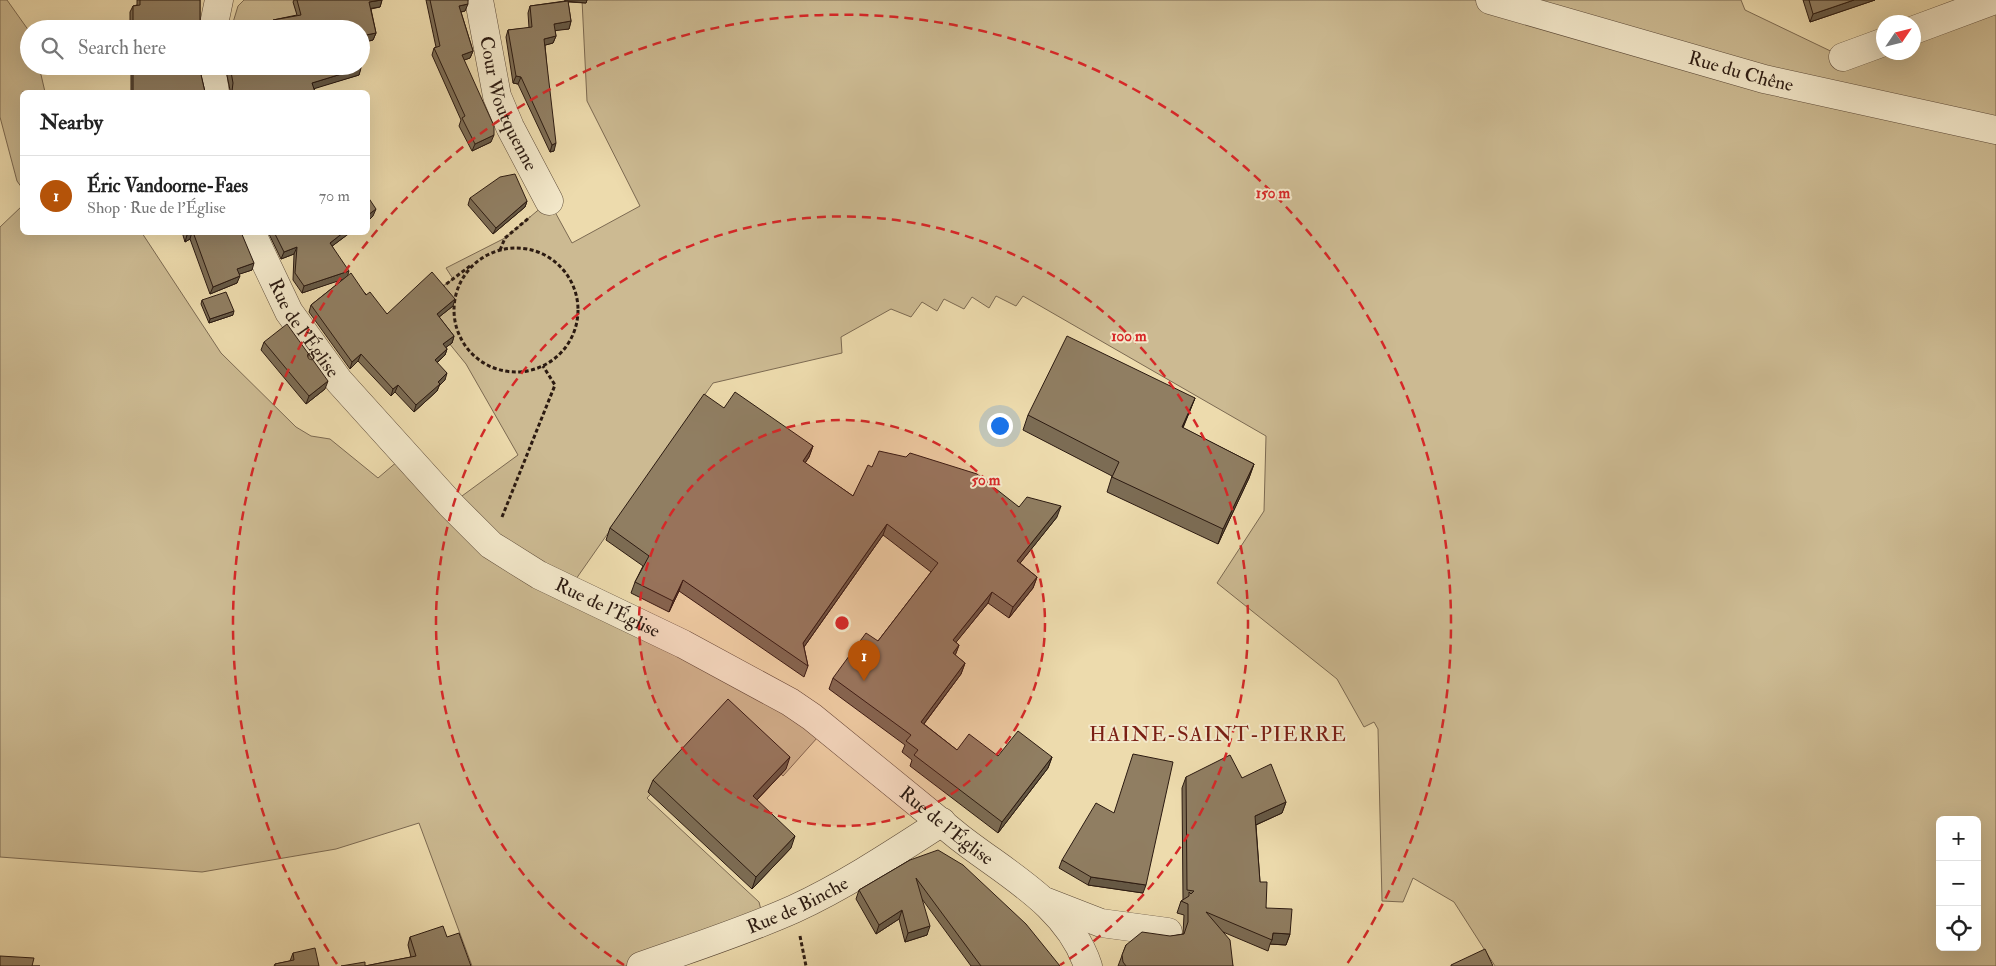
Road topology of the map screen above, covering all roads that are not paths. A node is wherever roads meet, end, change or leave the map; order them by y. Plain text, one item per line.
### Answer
1 (219, 0) edge
2 (479, 0) edge
3 (1490, 0) edge
4 (1995, 0) edge
5 (215, 20) edge
6 (1921, 27) edge
7 (1876, 45) edge
8 (1843, 57) dead end
9 (212, 75) edge
10 (215, 90) edge
11 (1996, 130) edge
12 (549, 201) road end
13 (252, 235) edge
14 (942, 822) junction
15 (1046, 902) junction
16 (1168, 932) dead end
17 (641, 966) edge
18 (1088, 966) edge

1 - 5 street
2 - 12 street, Cour Woutquenne
3 - 11 street, Rue du Chêne
4 - 6 street
7 - 8 street
9 - 10 street
13 - 14 street, Rue de l'Église
14 - 15 street, Rue de l'Église
14 - 17 street, Rue de Binche
15 - 16 street, Rue de l'Église
15 - 18 street, Rue de l'Église

